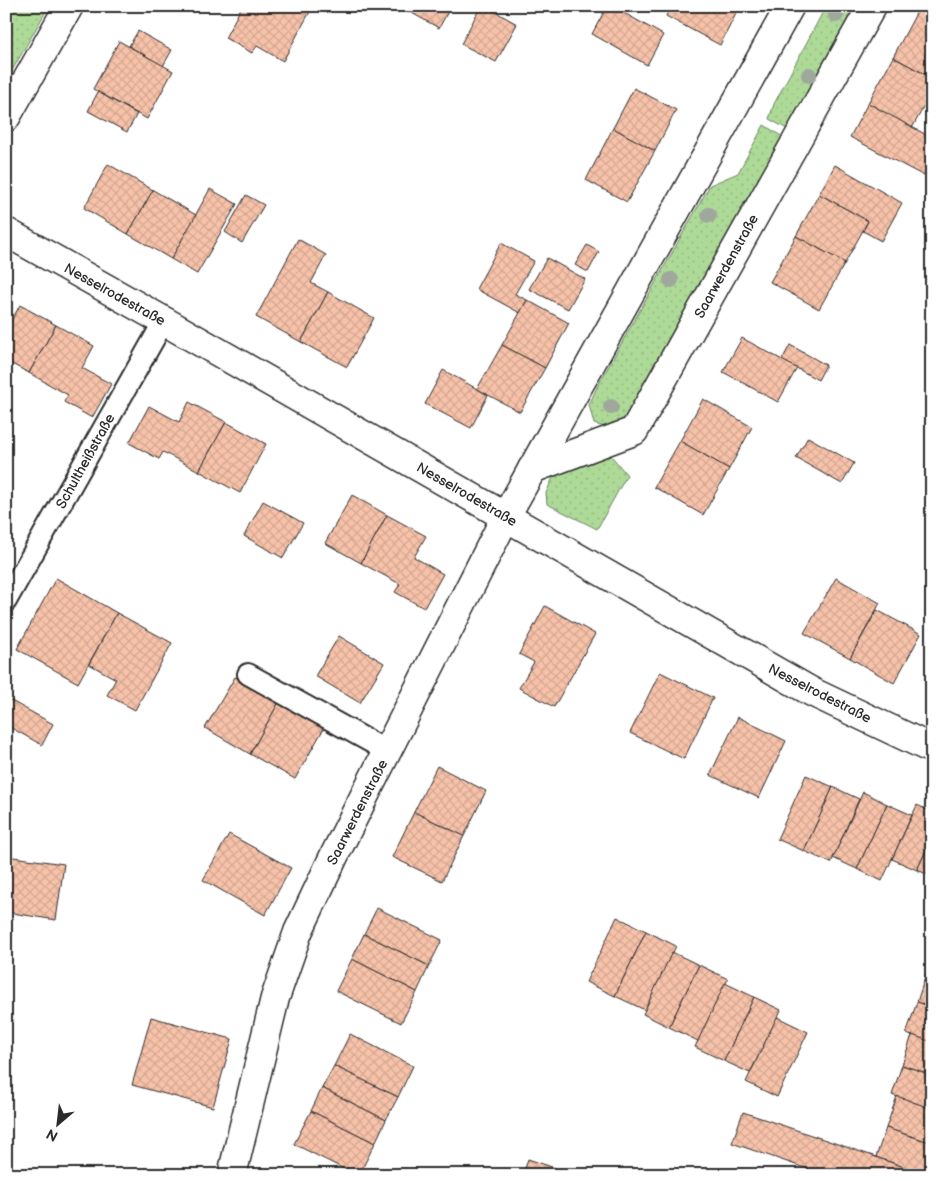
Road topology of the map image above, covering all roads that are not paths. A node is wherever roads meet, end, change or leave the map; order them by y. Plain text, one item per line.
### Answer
1 (69, 6) edge
2 (790, 6) edge
3 (872, 6) edge
4 (6, 117) edge
5 (6, 232) edge
6 (164, 321) junction
7 (532, 469) junction
8 (506, 516) junction
9 (6, 600) edge
10 (248, 674) dead end
11 (932, 749) edge
12 (387, 751) junction
13 (232, 1175) edge

1 - 4 street
2 - 7 street, Saarwerdenstraße
3 - 7 street, Saarwerdenstraße
5 - 6 street, Nesselrodestraße
6 - 8 street, Nesselrodestraße
6 - 9 lane, Schultheißstraße
7 - 8 street, Saarwerdenstraße
8 - 11 street, Nesselrodestraße
8 - 12 street, Saarwerdenstraße
10 - 12 lane
12 - 13 street, Saarwerdenstraße

